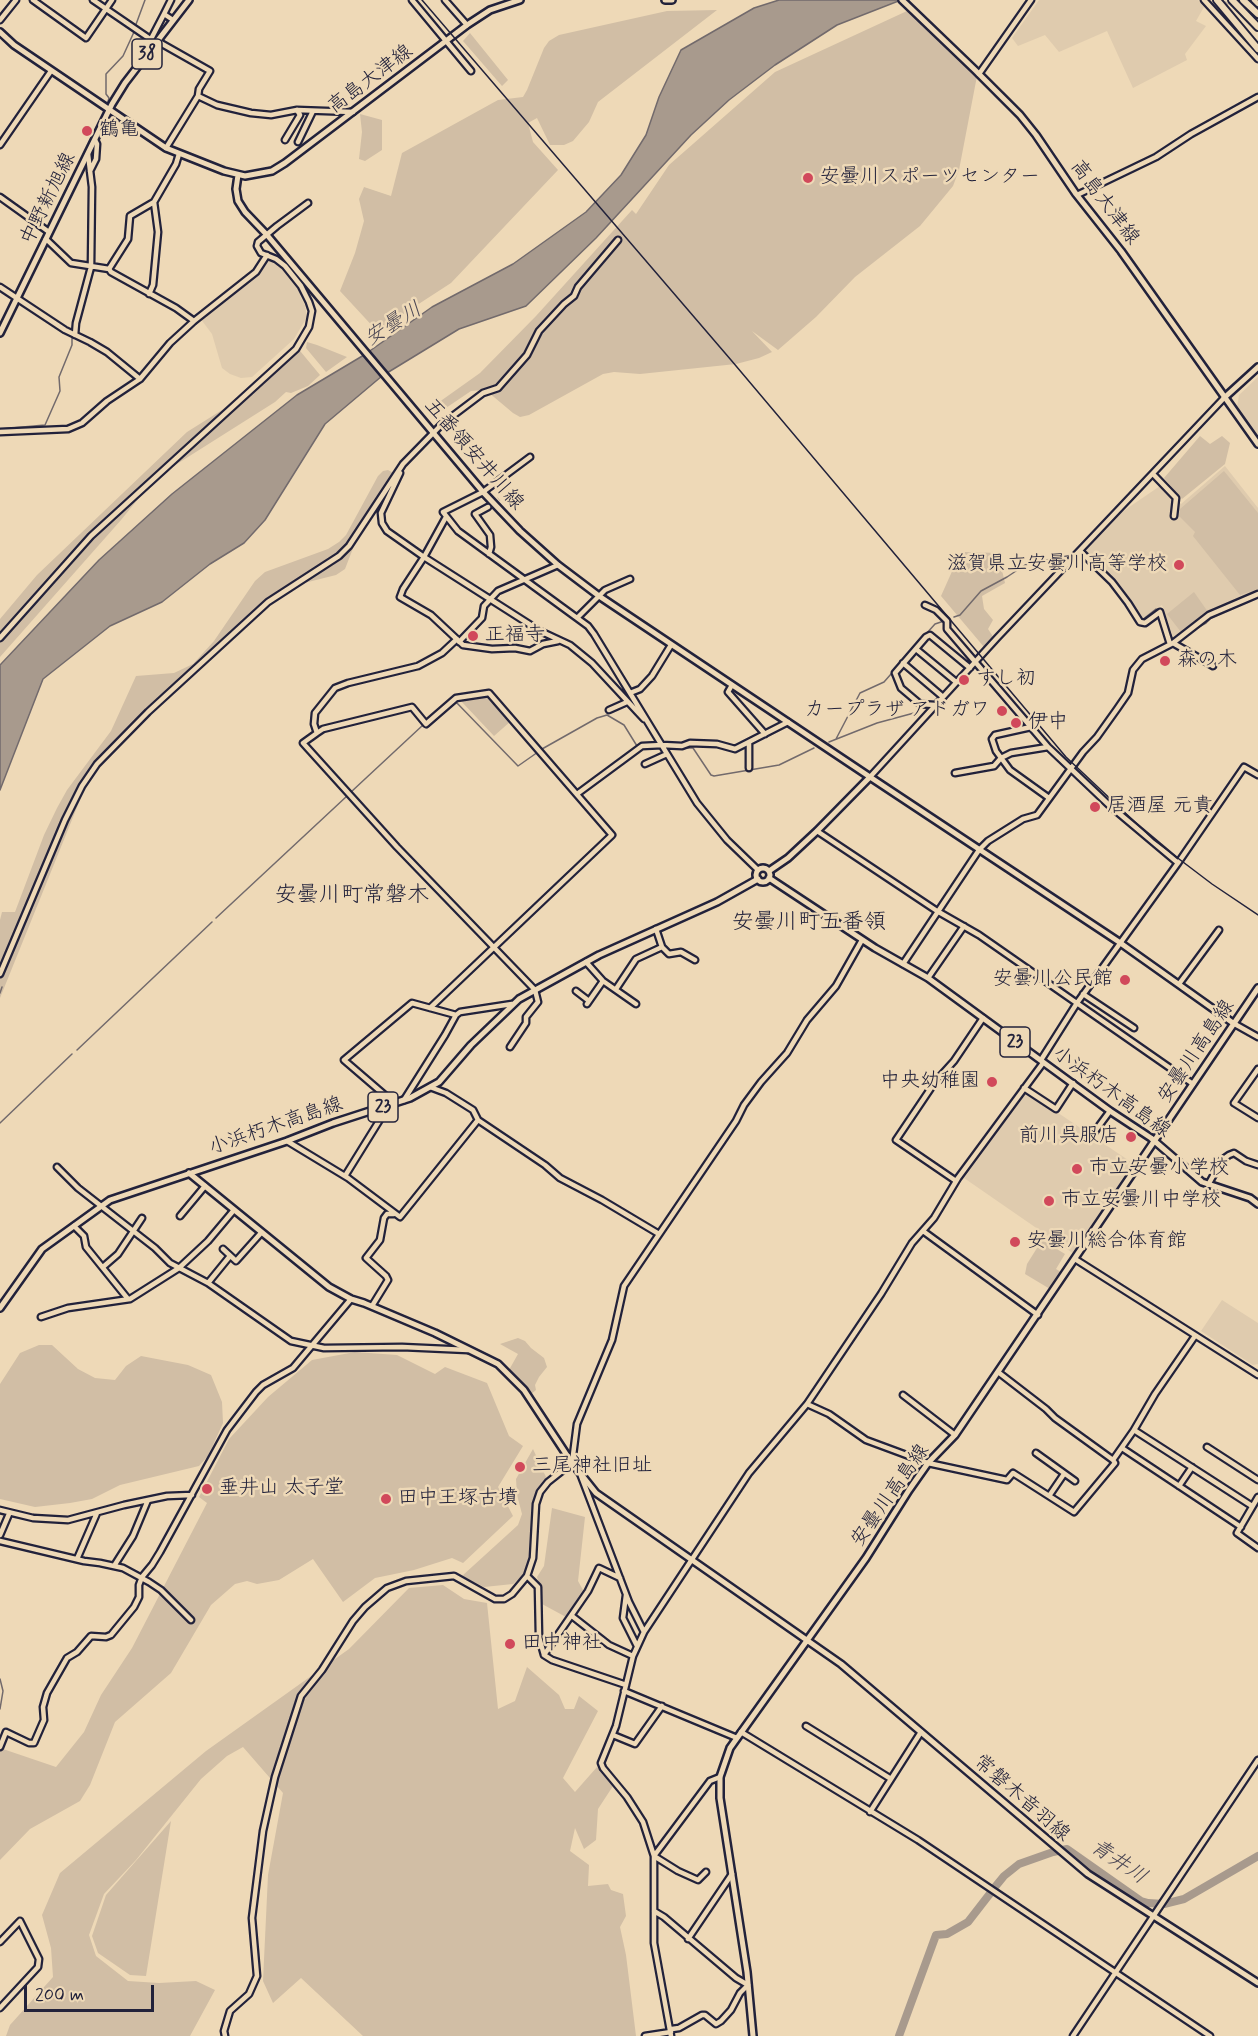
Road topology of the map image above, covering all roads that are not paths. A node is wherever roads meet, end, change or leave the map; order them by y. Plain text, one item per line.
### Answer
1 (8, 0) edge
2 (33, 0) edge
3 (93, 0) edge
4 (112, 0) edge
5 (171, 0) edge
6 (189, 0) edge
7 (412, 0) edge
8 (445, 0) edge
9 (520, 0) edge
10 (665, 0) edge
11 (672, 0) edge
12 (902, 0) edge
13 (1031, 0) edge
14 (1204, 0) edge
15 (1217, 0) edge
16 (1232, 0) edge
17 (1243, 0) edge
18 (1254, 0) edge
19 (14, 2) edge
20 (1258, 4) edge
21 (106, 9) junction
22 (164, 14) junction
23 (1258, 14) edge
24 (0, 20) edge
25 (173, 20) junction
26 (467, 26) junction
27 (1258, 27) edge
28 (0, 32) edge
29 (154, 41) junction
30 (447, 42) junction
31 (1258, 49) edge
32 (1258, 59) edge
33 (51, 71) junction
34 (471, 71) dead end
35 (977, 72) junction
36 (198, 96) junction
37 (1258, 97) edge
38 (297, 110) junction
39 (110, 111) junction
40 (313, 111) junction
41 (353, 112) junction
42 (95, 140) junction
43 (285, 140) dead end
44 (298, 142) dead end
45 (0, 145) edge
46 (166, 148) junction
47 (88, 153) junction
48 (179, 154) junction
49 (90, 171) junction
50 (238, 175) junction
51 (1077, 195) junction
52 (0, 197) edge
53 (154, 202) junction
54 (308, 203) dead end
55 (49, 232) junction
56 (267, 235) junction
57 (46, 239) junction
58 (618, 240) dead end
59 (267, 255) junction
60 (91, 267) junction
61 (109, 269) junction
62 (0, 287) edge
63 (149, 294) junction
64 (17, 298) junction
65 (194, 321) junction
66 (0, 333) edge
67 (75, 335) junction
68 (1258, 368) edge
69 (140, 379) junction
70 (1224, 398) junction
71 (431, 430) junction
72 (0, 432) edge
73 (1258, 444) edge
74 (530, 457) dead end
75 (401, 468) junction
76 (1153, 474) junction
77 (483, 492) junction
78 (488, 507) tunnel mouth
79 (1174, 516) dead end
80 (446, 517) junction
81 (1080, 550) junction
82 (489, 555) junction
83 (424, 557) junction
84 (558, 565) junction
85 (630, 579) dead end
86 (523, 580) junction
87 (1258, 594) edge
88 (599, 596) junction
89 (489, 599) junction
90 (925, 604) dead end
91 (577, 618) junction
92 (0, 638) edge
93 (560, 640) junction
94 (458, 641) junction
95 (1172, 644) junction
96 (671, 645) junction
97 (916, 649) junction
98 (976, 661) junction
99 (903, 663) junction
100 (1214, 666) dead end
101 (970, 668) junction
102 (956, 682) junction
103 (732, 685) junction
104 (630, 693) junction
105 (943, 697) junction
106 (627, 702) junction
107 (935, 705) junction
108 (609, 710) dead end
109 (646, 721) junction
110 (788, 722) junction
111 (1031, 727) junction
112 (317, 733) junction
113 (765, 734) junction
114 (748, 742) junction
115 (662, 745) junction
116 (1048, 747) junction
117 (667, 754) junction
118 (1001, 758) junction
119 (645, 764) dead end
120 (749, 768) dead end
121 (1071, 769) junction
122 (955, 773) dead end
123 (1258, 775) edge
124 (870, 777) junction
125 (577, 794) junction
126 (1050, 798) junction
127 (817, 831) junction
128 (979, 850) junction
129 (1178, 863) junction
130 (758, 870) junction
131 (769, 875) junction
132 (758, 879) junction
133 (937, 911) junction
134 (964, 926) junction
135 (656, 929) junction
136 (1219, 930) dead end
137 (862, 940) junction
138 (1119, 942) junction
139 (662, 946) junction
140 (494, 947) junction
141 (695, 960) dead end
142 (586, 962) junction
143 (903, 964) junction
144 (0, 974) edge
145 (928, 978) junction
146 (603, 981) junction
147 (1179, 984) junction
148 (1258, 988) edge
149 (616, 989) junction
150 (535, 990) junction
151 (576, 991) dead end
152 (1083, 994) junction
153 (1077, 1003) junction
154 (512, 1004) junction
155 (636, 1004) dead end
156 (430, 1008) junction
157 (456, 1015) junction
158 (983, 1018) junction
159 (1233, 1023) junction
160 (1134, 1028) dead end
161 (1258, 1037) edge
162 (510, 1047) dead end
163 (1042, 1062) junction
164 (1258, 1071) edge
165 (1073, 1083) junction
166 (1193, 1084) junction
167 (430, 1087) junction
168 (1024, 1088) junction
169 (404, 1100) junction
170 (391, 1104) junction
171 (1110, 1111) junction
172 (1258, 1118) edge
173 (478, 1120) junction
174 (1093, 1134) dead end
175 (287, 1141) junction
176 (1155, 1142) junction
177 (1258, 1165) edge
178 (57, 1167) dead end
179 (189, 1173) junction
180 (345, 1176) junction
181 (956, 1181) junction
182 (1208, 1185) junction
183 (205, 1186) junction
184 (1258, 1204) edge
185 (101, 1206) junction
186 (234, 1210) junction
187 (394, 1214) junction
188 (180, 1216) dead end
189 (142, 1218) dead end
190 (74, 1226) junction
191 (133, 1231) junction
192 (923, 1231) junction
193 (261, 1233) junction
194 (659, 1234) junction
195 (223, 1249) dead end
196 (230, 1256) junction
197 (1075, 1258) junction
198 (103, 1267) junction
199 (179, 1268) junction
200 (208, 1283) junction
201 (128, 1299) junction
202 (351, 1299) junction
203 (372, 1306) junction
204 (0, 1308) edge
205 (1038, 1315) junction
206 (41, 1317) dead end
207 (1195, 1336) junction
208 (310, 1347) junction
209 (474, 1350) junction
210 (998, 1372) junction
211 (1258, 1375) edge
212 (903, 1395) dead end
213 (807, 1404) junction
214 (1134, 1430) junction
215 (955, 1435) junction
216 (1207, 1447) dead end
217 (1122, 1448) junction
218 (1036, 1453) dead end
219 (1113, 1460) junction
220 (572, 1463) junction
221 (928, 1464) junction
222 (1192, 1467) junction
223 (580, 1472) junction
224 (1064, 1473) junction
225 (1258, 1480) edge
226 (1075, 1481) dead end
227 (1179, 1486) junction
228 (192, 1495) junction
229 (1049, 1496) junction
230 (1258, 1497) edge
231 (148, 1500) junction
232 (1252, 1506) junction
233 (0, 1510) edge
234 (98, 1513) junction
235 (9, 1514) junction
236 (1241, 1527) junction
237 (0, 1535) edge
238 (0, 1541) edge
239 (1258, 1548) edge
240 (77, 1559) junction
241 (690, 1560) junction
242 (114, 1566) junction
243 (527, 1576) junction
244 (142, 1577) junction
245 (620, 1578) junction
246 (627, 1594) junction
247 (572, 1616) junction
248 (191, 1620) dead end
249 (644, 1632) junction
250 (807, 1642) junction
251 (637, 1646) junction
252 (544, 1655) junction
253 (633, 1656) junction
254 (625, 1688) junction
255 (662, 1706) junction
256 (806, 1726) dead end
257 (921, 1732) junction
258 (739, 1735) junction
259 (613, 1736) junction
260 (0, 1747) edge
261 (1258, 1760) edge
262 (720, 1777) junction
263 (891, 1779) junction
264 (870, 1812) junction
265 (654, 1856) junction
266 (706, 1872) dead end
267 (732, 1874) junction
268 (654, 1911) junction
269 (1154, 1917) junction
270 (688, 1939) junction
271 (0, 1942) edge
272 (1116, 1973) junction
273 (1258, 1983) edge
274 (748, 1985) junction
275 (0, 2007) edge
276 (671, 2033) edge
277 (225, 2036) edge
278 (645, 2036) edge
279 (753, 2036) edge
280 (1073, 2036) edge
281 (1210, 2036) edge

1 - 19 street
2 - 21 street
3 - 21 street
4 - 21 street
5 - 22 street
6 - 25 main road, 38
7 - 30 street
8 - 26 street
9 - 26 main road, 高島大津線
10 - 11 main road
12 - 35 main road, 高島大津線
13 - 35 street
14 - 32 street
15 - 31 highway
16 - 27 highway
17 - 23 highway
18 - 20 street
19 - 24 street
21 - 29 street
22 - 25 street
22 - 29 street
25 - 29 main road, 38
26 - 30 main road, 高島大津線
28 - 33 main road
29 - 36 street
29 - 39 main road, 38
30 - 34 street
30 - 41 main road, 高島大津線
33 - 39 main road
33 - 45 street
35 - 51 main road, 高島大津線
36 - 38 street
36 - 46 street
37 - 51 street
38 - 40 street
38 - 43 street
39 - 42 main road, 中野新旭線
39 - 46 main road
40 - 41 street
40 - 44 street
41 - 50 main road, 高島大津線
42 - 47 main road, 中野新旭線
42 - 49 street
46 - 48 main road
47 - 49 street
47 - 55 main road, 中野新旭線
48 - 50 main road
48 - 53 street
49 - 60 street
50 - 56 main road, 五番領安井川線
51 - 70 main road, 高島大津線
52 - 55 street
53 - 61 street
53 - 63 street
54 - 56 street
55 - 57 main road, 中野新旭線
56 - 59 street
56 - 71 main road, 五番領安井川線
57 - 60 street
57 - 64 main road, 中野新旭線
58 - 71 street
59 - 65 street
59 - 92 street
60 - 61 street
60 - 67 street
61 - 63 street
62 - 64 street
63 - 65 street
64 - 66 main road, 中野新旭線
64 - 67 street
65 - 69 street
67 - 69 street
68 - 70 main road
69 - 72 street
70 - 73 main road, 高島大津線
70 - 76 street
71 - 75 street
71 - 77 main road, 五番領安井川線
74 - 77 street
75 - 83 street
75 - 144 street
76 - 79 street
76 - 81 street
77 - 80 street
77 - 84 main road, 五番領安井川線
78 - 82 street
80 - 82 street
80 - 83 street
81 - 95 street
81 - 98 street
82 - 86 street
83 - 89 street
83 - 94 street
84 - 86 street
84 - 88 main road, 五番領安井川線
85 - 88 street
86 - 89 street
86 - 91 street
87 - 95 street
88 - 91 street
88 - 96 main road, 五番領安井川線
89 - 93 street
89 - 94 street
90 - 98 street
91 - 104 street
93 - 94 street
93 - 106 street
94 - 112 street
95 - 100 street
95 - 121 street
96 - 103 main road, 五番領安井川線
96 - 104 street
97 - 99 street
97 - 101 street
97 - 102 street
98 - 101 street
98 - 111 street
99 - 105 street
99 - 107 street
101 - 102 street
102 - 105 street
103 - 110 main road, 五番領安井川線
103 - 113 street
104 - 109 street
105 - 107 street
106 - 108 street
106 - 109 street
107 - 124 street
109 - 115 street
110 - 113 street
110 - 124 main road, 五番領安井川線
111 - 116 street
111 - 118 street
112 - 125 street
112 - 140 street
113 - 114 street
114 - 115 street
114 - 120 street
115 - 117 street
115 - 125 street
116 - 118 street
116 - 121 street
117 - 119 street
117 - 130 street
118 - 122 street
118 - 126 street
121 - 126 street
121 - 129 street
123 - 129 street
124 - 127 main road
124 - 128 main road
125 - 140 street
126 - 128 street
127 - 131 main road
127 - 133 street
128 - 133 street
128 - 138 main road
129 - 138 street
130 - 131 main road, 小浜朽木高島線 / 23
130 - 132 main road
131 - 132 main road, 小浜朽木高島線 / 23
131 - 137 main road, 小浜朽木高島線 / 23
132 - 135 main road, 小浜朽木高島線 / 23
133 - 134 street
133 - 143 street
134 - 145 street
134 - 153 street
135 - 139 street
135 - 142 main road, 小浜朽木高島線 / 23
136 - 147 street
137 - 143 main road, 小浜朽木高島線 / 23
137 - 194 street
138 - 147 main road
138 - 152 street
139 - 141 street
139 - 149 street
140 - 150 street
140 - 156 street
142 - 146 street
142 - 150 main road, 小浜朽木高島線 / 23
143 - 145 main road, 小浜朽木高島線 / 23
145 - 158 main road, 小浜朽木高島線 / 23
146 - 149 street
146 - 151 street
147 - 159 main road
148 - 159 main road, 安曇川高島線
149 - 155 street
150 - 154 main road, 小浜朽木高島線 / 23
150 - 162 street
152 - 153 street
152 - 160 street
153 - 163 street
153 - 166 street
154 - 157 street
154 - 167 main road, 小浜朽木高島線 / 23
156 - 157 street
156 - 170 street
157 - 169 street
158 - 163 main road, 小浜朽木高島線 / 23
158 - 181 street
159 - 161 street
159 - 166 main road, 安曇川高島線
163 - 165 main road, 小浜朽木高島線 / 23
163 - 168 street
164 - 172 street
165 - 168 street
165 - 171 main road, 小浜朽木高島線 / 23
166 - 176 main road, 安曇川高島線
167 - 169 main road, 小浜朽木高島線 / 23
167 - 173 street
168 - 181 street
169 - 170 main road, 小浜朽木高島線 / 23
170 - 175 main road, 小浜朽木高島線 / 23
170 - 180 street
171 - 174 street
171 - 176 main road, 小浜朽木高島線 / 23
173 - 187 street
173 - 194 street
175 - 179 main road, 小浜朽木高島線 / 23
175 - 180 street
176 - 182 main road, 小浜朽木高島線 / 23
176 - 197 main road, 安曇川高島線
177 - 182 street
178 - 185 street
179 - 183 main road, 常磐木音羽線
179 - 185 main road, 小浜朽木高島線 / 23
180 - 187 street
181 - 192 street
182 - 184 main road, 小浜朽木高島線 / 23
183 - 186 main road, 常磐木音羽線
183 - 188 street
185 - 190 main road, 小浜朽木高島線 / 23
185 - 191 street
186 - 193 main road, 常磐木音羽線
186 - 199 street
187 - 203 street
189 - 191 street
190 - 198 street
190 - 204 main road, 小浜朽木高島線 / 23
191 - 198 street
191 - 199 street
192 - 205 street
192 - 213 street
193 - 196 street
193 - 202 main road, 常磐木音羽線
194 - 220 street
195 - 196 street
196 - 200 street
197 - 205 main road, 安曇川高島線
197 - 207 street
198 - 201 street
199 - 200 street
199 - 201 street
200 - 208 street
201 - 206 street
202 - 203 main road, 常磐木音羽線
202 - 208 street
203 - 209 main road, 常磐木音羽線
205 - 210 main road, 安曇川高島線
207 - 211 street
207 - 214 street
208 - 209 street
208 - 228 street
209 - 220 main road, 常磐木音羽線
210 - 215 main road, 安曇川高島線
210 - 219 street
212 - 215 street
213 - 221 street
213 - 241 street
214 - 217 street
214 - 222 street
215 - 221 main road, 安曇川高島線
216 - 225 street
217 - 219 street
217 - 227 street
218 - 224 street
219 - 229 street
220 - 223 main road, 常磐木音羽線
220 - 243 street
221 - 229 street
221 - 250 main road, 安曇川高島線
222 - 227 street
222 - 232 street
223 - 241 main road, 常磐木音羽線
223 - 245 street
224 - 226 street
224 - 229 street
227 - 236 street
228 - 231 street
228 - 244 street
230 - 232 street
231 - 234 street
231 - 242 street
232 - 236 street
233 - 235 street
234 - 235 street
234 - 240 street
235 - 237 street
236 - 239 street
238 - 240 street
240 - 242 street
241 - 249 street
241 - 250 main road, 常磐木音羽線
242 - 244 street
243 - 252 street
243 - 277 street
244 - 248 street
244 - 260 street
245 - 246 street
245 - 247 street
246 - 249 street
246 - 251 street
247 - 252 street
247 - 253 street
249 - 251 street
250 - 257 main road, 常磐木音羽線
250 - 258 main road, 安曇川高島線
251 - 253 street
252 - 254 street
253 - 254 street
254 - 255 street
254 - 259 street
255 - 258 street
255 - 259 street
256 - 263 street
257 - 263 street
257 - 269 main road, 常磐木音羽線
258 - 262 main road, 安曇川高島線
258 - 264 street
259 - 265 street
261 - 269 street
262 - 265 street
262 - 267 main road, 安曇川高島線
263 - 264 street
264 - 272 street
265 - 266 street
265 - 268 street
267 - 270 street
267 - 274 main road, 安曇川高島線
268 - 270 street
268 - 276 street
269 - 272 street
269 - 273 main road, 常磐木音羽線
270 - 274 street
271 - 275 street
272 - 280 street
272 - 281 street
274 - 276 street
274 - 279 main road, 安曇川高島線
276 - 278 street

